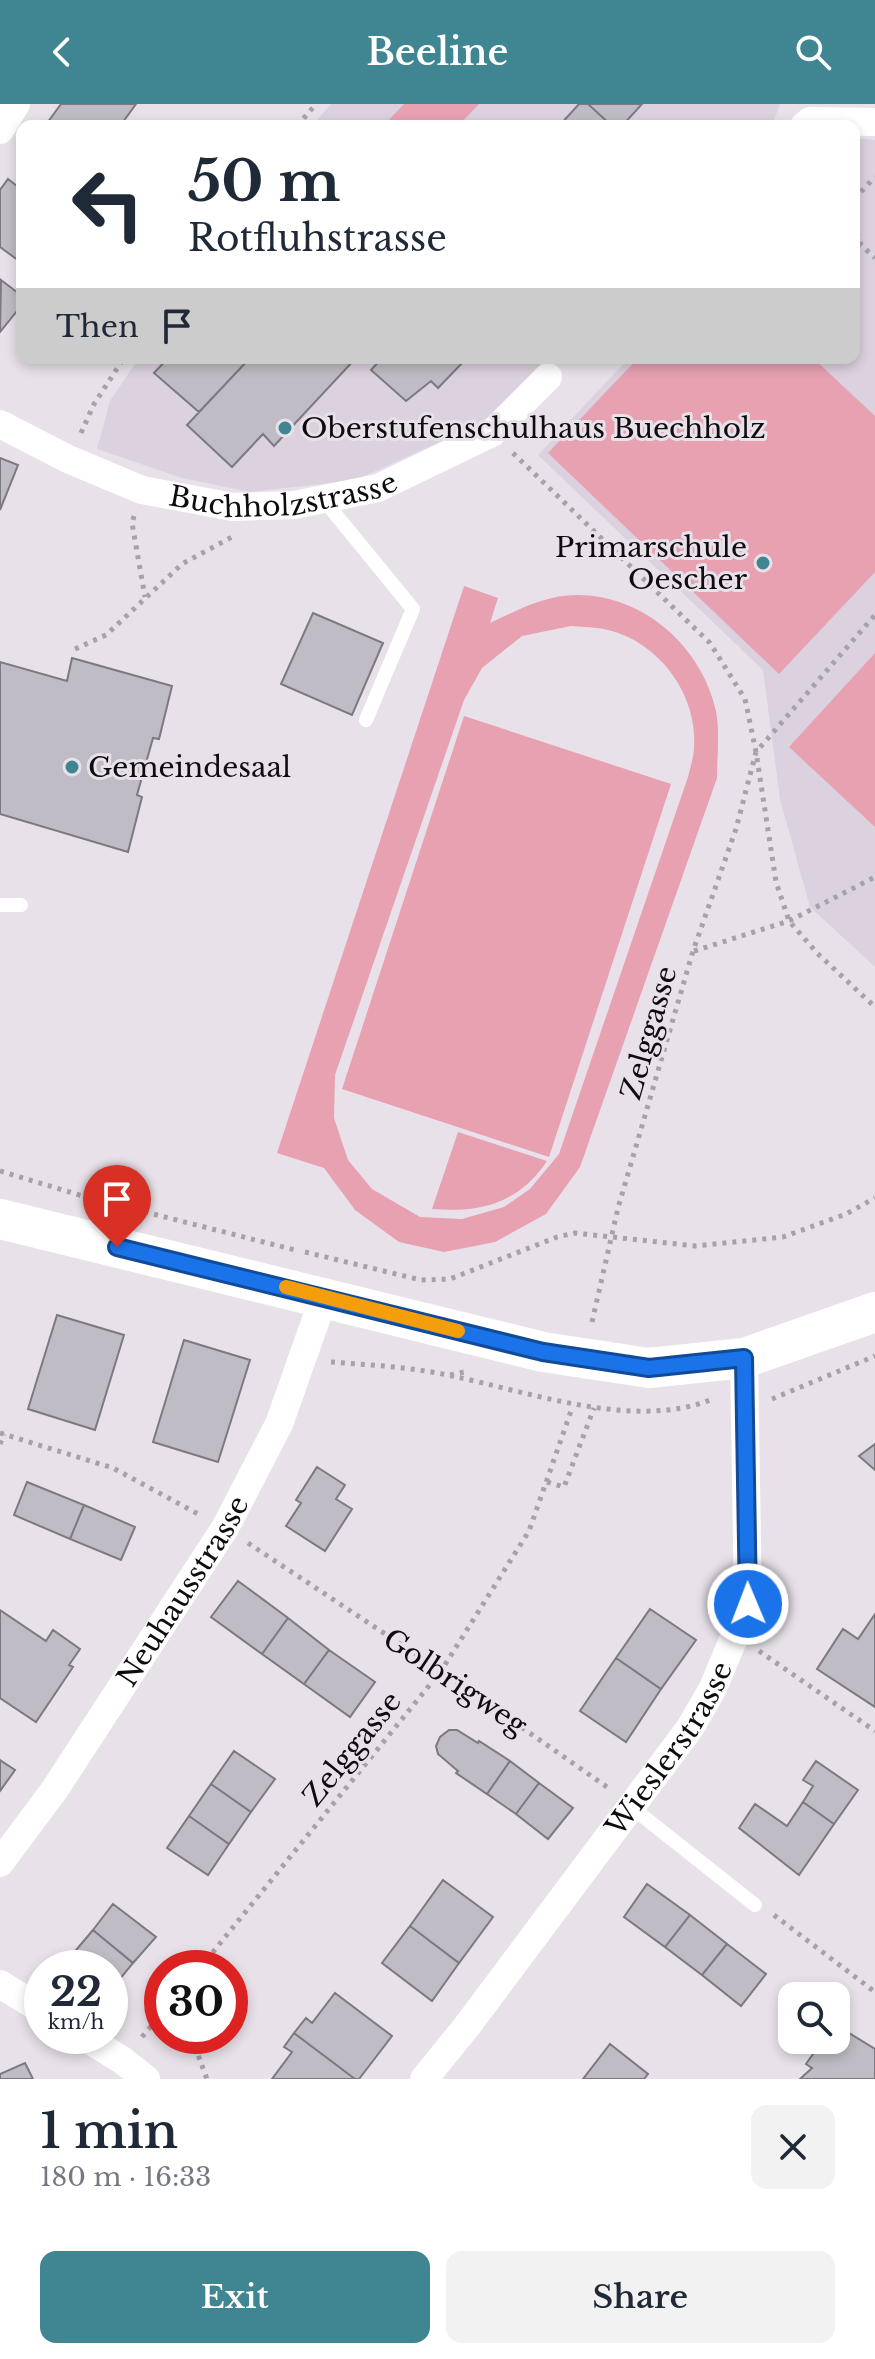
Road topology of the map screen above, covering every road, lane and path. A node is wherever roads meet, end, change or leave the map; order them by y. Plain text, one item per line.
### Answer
1 (16, 104) edge
2 (316, 104) edge
3 (302, 120) edge
4 (0, 130) edge
5 (875, 177) edge
6 (860, 193) edge
7 (860, 242) edge
8 (875, 258) edge
9 (120, 364) edge
10 (548, 377) dead end
11 (0, 424) edge
12 (492, 433) junction
13 (68, 459) junction
14 (142, 490) junction
15 (323, 499) junction
16 (238, 534) dead end
17 (146, 598) junction
18 (875, 615) edge
19 (75, 649) dead end
20 (366, 720) dead end
21 (756, 752) junction
22 (875, 877) edge
23 (0, 905) edge
24 (21, 905) dead end
25 (789, 921) junction
26 (693, 951) junction
27 (875, 1007) edge
28 (0, 1171) edge
29 (875, 1198) edge
30 (0, 1219) edge
31 (612, 1238) junction
32 (324, 1297) junction
33 (875, 1312) edge
34 (590, 1329) dead end
35 (875, 1356) edge
36 (744, 1358) junction
37 (301, 1360) junction
38 (711, 1400) dead end
39 (594, 1408) junction
40 (746, 1409) junction
41 (571, 1411) dead end
42 (2, 1434) edge
43 (0, 1444) edge
44 (547, 1482) junction
45 (225, 1528) junction
46 (735, 1635) junction
47 (441, 1671) junction
48 (875, 1731) edge
49 (630, 1806) junction
50 (0, 1863) edge
51 (755, 1905) joint
52 (215, 1950) edge
53 (0, 1984) edge
54 (875, 1992) edge
55 (24, 1999) edge
56 (112, 2054) edge
57 (198, 2054) edge
58 (146, 2079) edge
59 (207, 2079) edge
60 (424, 2079) edge

1 - 4 street
2 - 3 path
5 - 6 path
7 - 8 path
9 - 13 path
10 - 12 street, Buchholzstrasse
11 - 13 street, Buchholzstrasse
12 - 15 street, Buchholzstrasse
12 - 21 path
13 - 14 street, Buchholzstrasse
14 - 15 street, Buchholzstrasse
14 - 17 path
15 - 20 lane
16 - 17 path
17 - 19 path
18 - 21 path
21 - 25 path
21 - 26 path, Zelggasse
22 - 25 path
23 - 24 lane
25 - 26 path
25 - 27 path
26 - 31 path, Zelggasse
28 - 31 path
29 - 31 path
30 - 32 main road
31 - 34 path, Zelggasse
32 - 36 main road
32 - 37 street, Neuhausstrasse
33 - 36 main road
35 - 40 path
36 - 40 street, Wieslerstrasse
37 - 39 path
37 - 45 street, Neuhausstrasse
38 - 39 path
39 - 44 path
40 - 46 street, Wieslerstrasse
41 - 44 path, Zelggasse
42 - 43 path
42 - 45 path, Golbrigweg
44 - 47 path, Zelggasse
45 - 47 path, Golbrigweg
45 - 50 street, Neuhausstrasse
46 - 48 path
46 - 49 street, Wieslerstrasse
47 - 49 path, Golbrigweg
47 - 52 path, Zelggasse
49 - 51 lane
49 - 60 street, Wieslerstrasse
51 - 54 path
53 - 55 street
56 - 58 street
57 - 59 path

